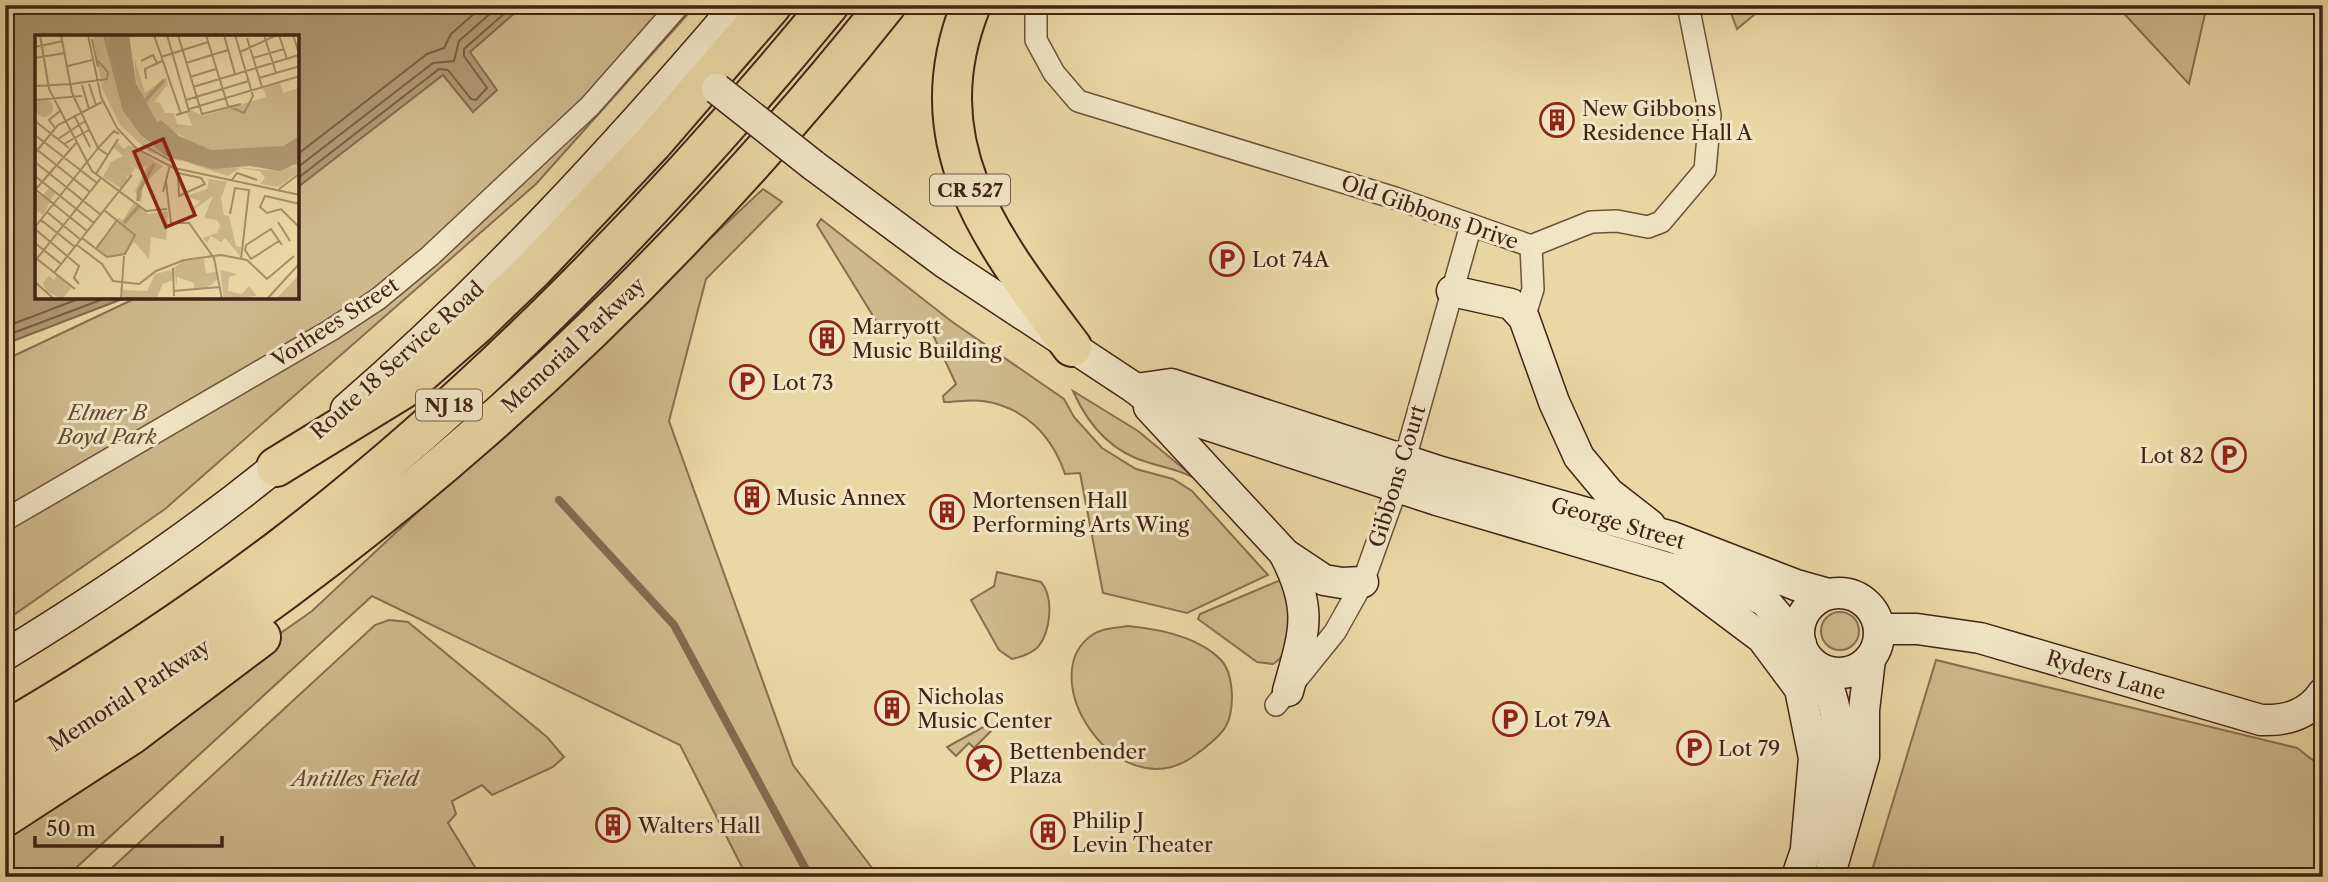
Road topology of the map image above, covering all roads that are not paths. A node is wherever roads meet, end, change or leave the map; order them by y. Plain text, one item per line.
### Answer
1 (679, 5) edge
2 (737, 5) edge
3 (772, 5) edge
4 (829, 5) edge
5 (886, 5) edge
6 (971, 5) edge
7 (1036, 5) edge
8 (1688, 5) edge
9 (712, 86) junction
10 (1471, 225) junction
11 (1531, 246) junction
12 (1452, 291) junction
13 (1524, 318) junction
14 (1072, 347) junction
15 (554, 368) junction
16 (1136, 389) junction
17 (276, 467) junction
18 (1401, 474) junction
19 (5, 520) edge
20 (1672, 537) junction
21 (1285, 554) junction
22 (1668, 568) junction
23 (1363, 582) junction
24 (1828, 594) junction
25 (1879, 629) junction
26 (1801, 644) junction
27 (10, 648) edge
28 (1870, 659) junction
29 (1819, 668) junction
30 (2323, 693) edge
31 (1282, 698) joint
32 (5, 731) edge
33 (5, 774) edge
34 (5, 817) edge
35 (1806, 848) junction
36 (1797, 877) edge
37 (1829, 877) edge

1 - 19 street, Vorhees Street
2 - 17 main road, Route 18 Service Road
3 - 9 highway
4 - 32 highway, Memorial Parkway / NJ 18
5 - 15 highway, Memorial Parkway / NJ 18
6 - 14 highway, CR 527
7 - 10 street, Old Gibbons Drive
8 - 11 street, Old Gibbons Drive
9 - 14 main road, bridge
9 - 17 highway
10 - 11 street, Old Gibbons Drive
10 - 12 street, Gibbons Court
11 - 13 street
12 - 13 main road
12 - 18 street, Gibbons Court
13 - 20 main road
14 - 16 main road
15 - 33 highway, Memorial Parkway / NJ 18
15 - 34 highway
16 - 18 main road
16 - 21 main road
17 - 27 main road, Route 18 Service Road
18 - 20 main road, George Street
18 - 22 main road, George Street
18 - 23 street, Gibbons Court
20 - 24 main road, George Street
21 - 23 main road
21 - 31 main road
22 - 26 main road, George Street
22 - 35 main road
23 - 31 street, Gibbons Court
24 - 25 main road
24 - 26 main road
25 - 28 main road
25 - 30 main road, Ryders Lane
26 - 29 main road
28 - 29 main road
28 - 37 main road
29 - 35 main road
35 - 36 main road

